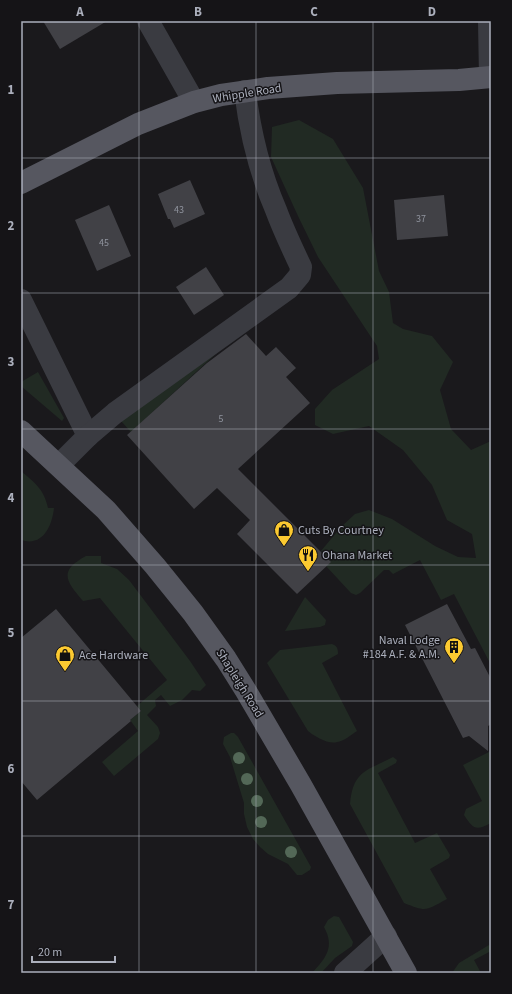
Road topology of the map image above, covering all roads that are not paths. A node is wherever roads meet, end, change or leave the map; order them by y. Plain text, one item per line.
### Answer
1 (148, 21) edge
2 (488, 21) edge
3 (491, 77) edge
4 (245, 91) junction
5 (194, 102) junction
6 (21, 183) edge
7 (21, 300) edge
8 (21, 431) edge
9 (88, 436) junction
10 (59, 465) junction
11 (386, 936) junction
12 (345, 973) edge
13 (406, 973) edge

1 - 5 street
2 - 3 street
3 - 4 main road, Whipple Road
4 - 5 main road, Whipple Road
4 - 9 street
5 - 6 main road, Whipple Road
7 - 9 street
8 - 10 main road, Shapleigh Road
9 - 10 street
10 - 11 main road, Shapleigh Road
11 - 12 street
11 - 13 main road, Shapleigh Road

